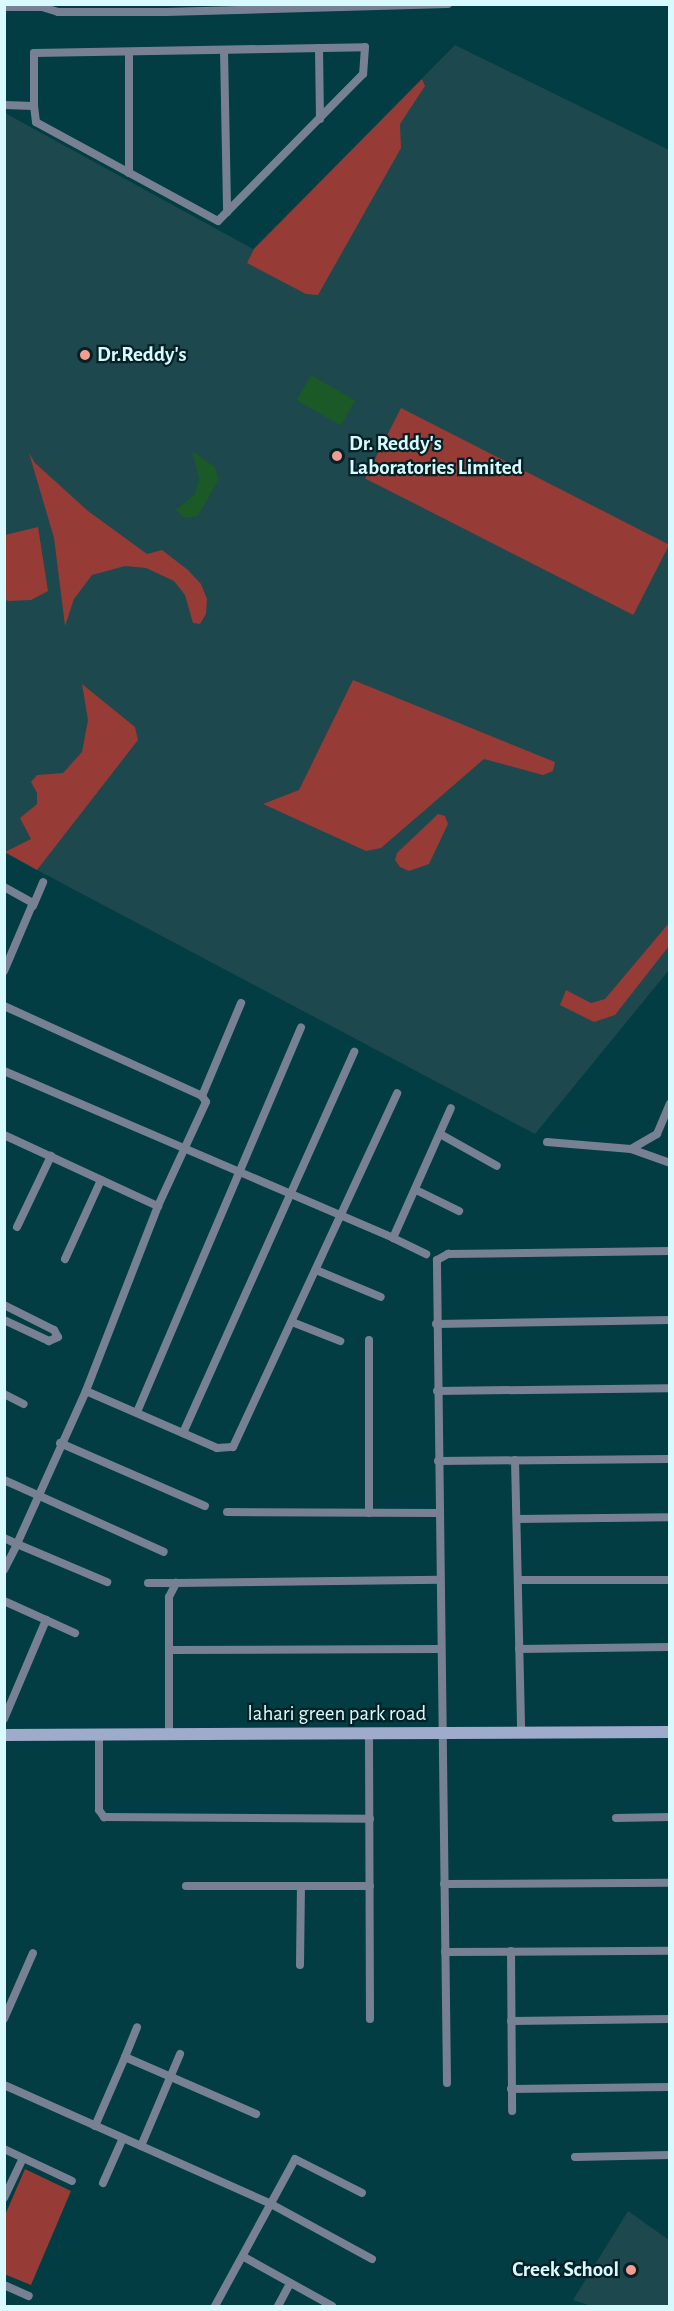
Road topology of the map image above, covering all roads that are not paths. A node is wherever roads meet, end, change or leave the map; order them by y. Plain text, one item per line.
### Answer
1 (448, 4) edge
2 (46, 6) edge
3 (356, 6) edge
4 (4, 7) edge
5 (166, 8) edge
6 (319, 48) junction
7 (224, 50) junction
8 (129, 52) junction
9 (4, 105) edge
10 (34, 106) junction
11 (320, 119) junction
12 (129, 173) junction
13 (227, 213) junction
14 (43, 882) dead end
15 (4, 887) edge
16 (32, 907) junction
17 (9, 948) edge
18 (4, 970) edge
19 (241, 1003) dead end
20 (4, 1006) edge
21 (302, 1027) dead end
22 (354, 1052) dead end
23 (4, 1071) edge
24 (397, 1093) dead end
25 (202, 1096) junction
26 (669, 1104) edge
27 (452, 1108) dead end
28 (667, 1123) edge
29 (440, 1134) junction
30 (4, 1135) edge
31 (547, 1142) dead end
32 (186, 1149) junction
33 (631, 1149) junction
34 (51, 1156) junction
35 (669, 1163) edge
36 (497, 1166) dead end
37 (239, 1173) junction
38 (101, 1180) junction
39 (416, 1190) junction
40 (290, 1195) junction
41 (158, 1206) junction
42 (459, 1210) dead end
43 (340, 1217) junction
44 (17, 1227) dead end
45 (393, 1238) junction
46 (669, 1251) edge
47 (426, 1254) dead end
48 (65, 1259) dead end
49 (316, 1270) junction
50 (381, 1297) dead end
51 (4, 1305) edge
52 (4, 1320) edge
53 (669, 1320) edge
54 (292, 1322) junction
55 (436, 1324) junction
56 (369, 1340) dead end
57 (340, 1341) dead end
58 (669, 1388) edge
59 (86, 1391) junction
60 (437, 1391) junction
61 (4, 1394) edge
62 (24, 1404) dead end
63 (137, 1412) junction
64 (183, 1433) junction
65 (60, 1443) junction
66 (669, 1459) edge
67 (515, 1460) junction
68 (438, 1461) junction
69 (4, 1480) edge
70 (38, 1495) junction
71 (205, 1506) dead end
72 (227, 1512) dead end
73 (369, 1513) junction
74 (439, 1513) junction
75 (669, 1517) edge
76 (517, 1519) junction
77 (4, 1538) edge
78 (17, 1544) junction
79 (164, 1552) dead end
80 (4, 1570) edge
81 (440, 1580) junction
82 (518, 1580) junction
83 (669, 1580) edge
84 (107, 1582) dead end
85 (148, 1583) dead end
86 (176, 1583) junction
87 (4, 1601) edge
88 (46, 1620) junction
89 (75, 1633) dead end
90 (669, 1647) edge
91 (441, 1649) junction
92 (519, 1649) junction
93 (169, 1650) junction
94 (4, 1719) edge
95 (669, 1732) edge
96 (170, 1733) junction
97 (442, 1734) junction
98 (521, 1734) junction
99 (4, 1735) edge
100 (99, 1735) junction
101 (369, 1735) junction
102 (669, 1817) edge
103 (616, 1818) dead end
104 (370, 1819) junction
105 (669, 1883) edge
106 (444, 1884) junction
107 (186, 1886) dead end
108 (301, 1886) junction
109 (370, 1886) junction
110 (669, 1951) edge
111 (445, 1952) junction
112 (511, 1952) junction
113 (33, 1953) dead end
114 (300, 1965) dead end
115 (4, 2019) edge
116 (370, 2019) dead end
117 (669, 2019) edge
118 (511, 2021) junction
119 (137, 2027) dead end
120 (180, 2054) dead end
121 (125, 2057) junction
122 (170, 2077) junction
123 (447, 2083) dead end
124 (4, 2085) edge
125 (669, 2087) edge
126 (511, 2090) junction
127 (512, 2111) dead end
128 (256, 2114) dead end
129 (95, 2126) junction
130 (123, 2138) junction
131 (141, 2146) junction
132 (4, 2149) edge
133 (669, 2155) edge
134 (575, 2157) dead end
135 (23, 2158) junction
136 (72, 2181) dead end
137 (103, 2183) dead end
138 (362, 2193) dead end
139 (4, 2198) edge
140 (272, 2204) junction
141 (244, 2257) junction
142 (372, 2259) dead end
143 (290, 2283) junction
144 (4, 2285) edge
145 (29, 2296) dead end
146 (215, 2307) edge
147 (278, 2307) edge
148 (332, 2307) edge

1 - 3 street
2 - 4 street
2 - 5 street
3 - 5 street
6 - 7 street
6 - 11 street
6 - 11 street
7 - 8 street
7 - 13 street
8 - 10 street
8 - 12 street
9 - 10 street
10 - 12 street
11 - 13 street
12 - 13 street
14 - 16 street
15 - 16 street
16 - 17 street
17 - 18 street
19 - 25 street
20 - 25 street
21 - 37 street
22 - 40 street
23 - 32 street
24 - 43 street
25 - 32 street
26 - 28 street
27 - 29 street
28 - 33 street
29 - 36 street
29 - 39 street
30 - 34 street
31 - 33 street
32 - 37 street
32 - 41 street
33 - 35 street
34 - 38 street
34 - 44 street
37 - 40 street
37 - 63 street
38 - 41 street
38 - 48 street
39 - 42 street
39 - 45 street
40 - 43 street
40 - 64 street
41 - 59 street
43 - 45 street
43 - 49 street
45 - 47 street
46 - 55 street
49 - 50 street
49 - 54 street
51 - 52 street
53 - 55 street
54 - 57 street
54 - 64 street
55 - 60 street
56 - 73 street
58 - 60 street
59 - 63 street
59 - 65 street
60 - 68 street
61 - 62 street
63 - 64 street
65 - 70 street
65 - 71 street
66 - 67 street
67 - 68 street
67 - 76 street
68 - 74 street
69 - 70 street
70 - 78 street
70 - 79 street
72 - 73 street
73 - 74 street
74 - 81 street
75 - 76 street
76 - 82 street
77 - 78 street
78 - 80 street
78 - 84 street
81 - 86 street
81 - 91 street
82 - 83 street
82 - 92 street
85 - 86 street
86 - 93 street
87 - 88 street
88 - 89 street
88 - 94 street
90 - 92 street
91 - 93 street
91 - 97 street
92 - 98 street
93 - 96 street
95 - 98 street, lahari green park road
96 - 100 street, lahari green park road
96 - 101 street, lahari green park road
97 - 98 street, lahari green park road
97 - 101 street, lahari green park road
97 - 106 street
99 - 100 street, lahari green park road
100 - 104 street
101 - 104 street
102 - 103 street
104 - 109 street
105 - 106 street
106 - 111 street
107 - 108 street
108 - 109 street
108 - 114 street
109 - 116 street
110 - 112 street
111 - 112 street
111 - 123 street
112 - 118 street
113 - 115 street
117 - 118 street
118 - 126 street
119 - 121 street
120 - 122 street
121 - 122 street
121 - 129 street
122 - 128 street
122 - 131 street
124 - 129 street
125 - 126 street
126 - 127 street
129 - 130 street
130 - 131 street
130 - 137 street
131 - 140 street
132 - 135 street
133 - 134 street
135 - 136 street
135 - 139 street
138 - 140 street
140 - 141 street
140 - 142 street
141 - 143 street
141 - 146 street
143 - 147 street
143 - 148 street
144 - 145 street

